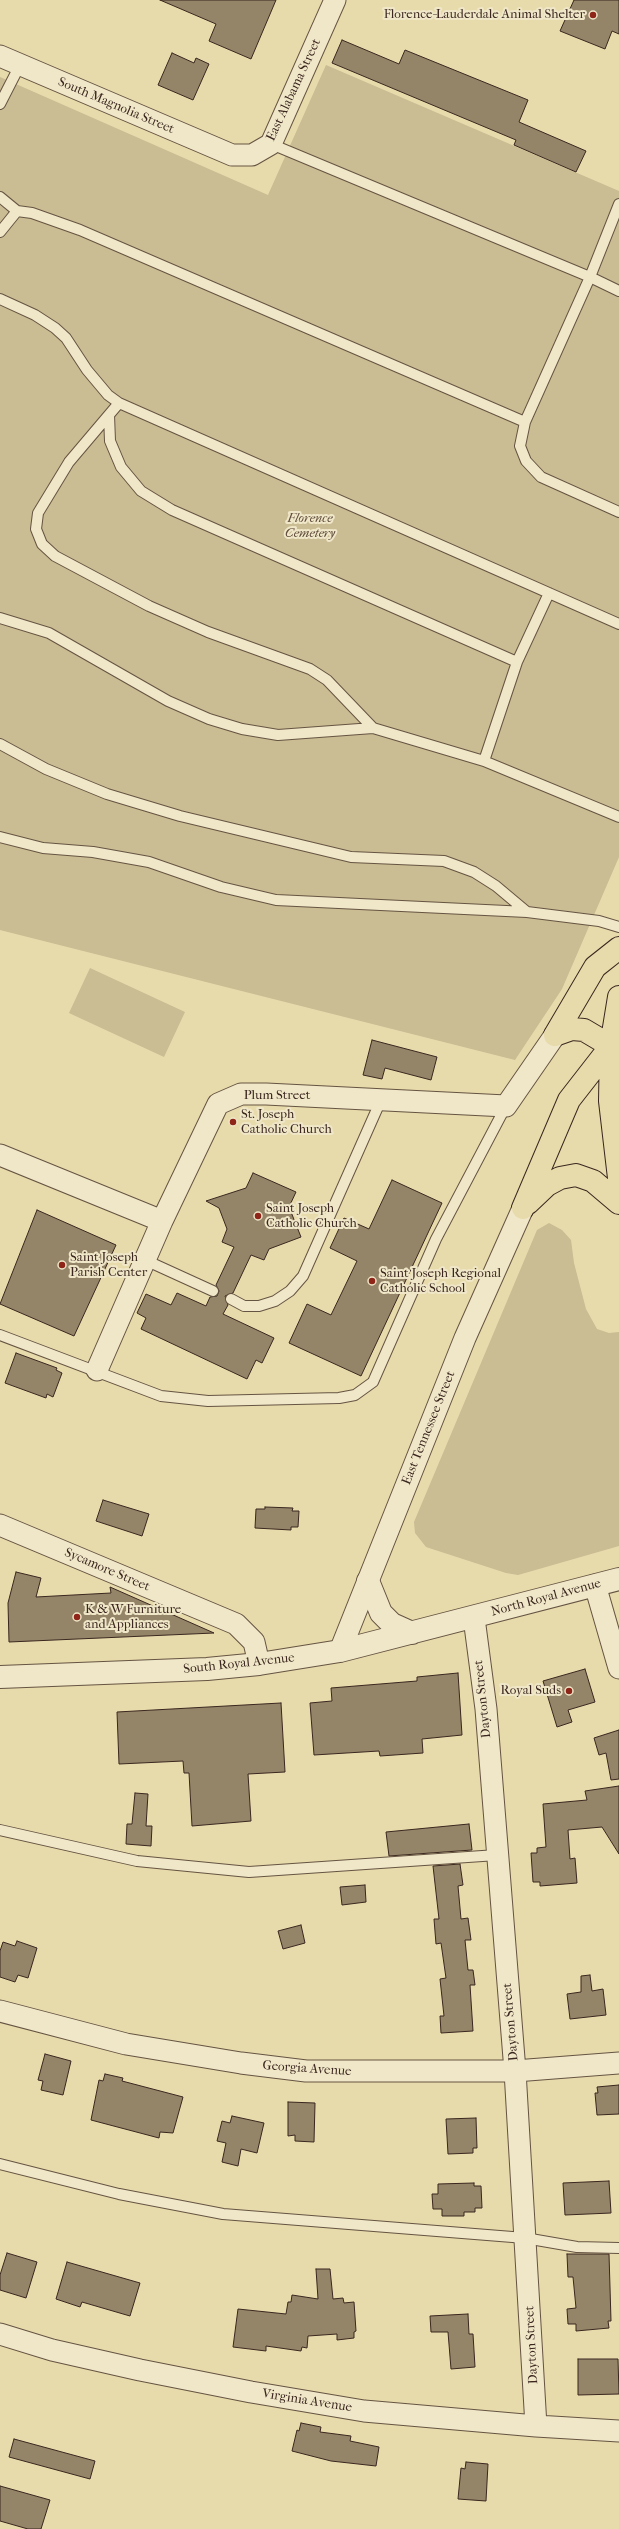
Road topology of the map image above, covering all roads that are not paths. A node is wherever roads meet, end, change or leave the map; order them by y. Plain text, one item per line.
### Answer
1 (335, 0) edge
2 (0, 56) edge
3 (20, 65) junction
4 (4, 85) edge
5 (0, 104) edge
6 (271, 144) junction
7 (232, 155) joint
8 (0, 197) edge
9 (619, 204) edge
10 (17, 211) junction
11 (0, 232) edge
12 (590, 277) junction
13 (619, 291) edge
14 (0, 299) edge
15 (119, 403) junction
16 (109, 415) junction
17 (525, 422) junction
18 (619, 512) edge
19 (549, 593) junction
20 (0, 618) edge
21 (619, 624) edge
22 (517, 662) junction
23 (373, 728) junction
24 (0, 744) edge
25 (484, 760) junction
26 (619, 817) edge
27 (0, 837) edge
28 (527, 912) junction
29 (619, 927) edge
30 (619, 948) edge
31 (619, 997) edge
32 (555, 1035) junction
33 (611, 1046) junction
34 (381, 1100) junction
35 (506, 1106) junction
36 (0, 1155) edge
37 (619, 1178) edge
38 (619, 1203) edge
39 (523, 1208) junction
40 (162, 1221) junction
41 (144, 1260) junction
42 (213, 1291) dead end
43 (230, 1299) dead end
44 (0, 1335) edge
45 (97, 1370) junction
46 (0, 1525) edge
47 (619, 1579) edge
48 (368, 1581) junction
49 (595, 1585) junction
50 (474, 1618) junction
51 (412, 1634) junction
52 (340, 1651) junction
53 (259, 1664) junction
54 (619, 1668) edge
55 (0, 1677) edge
56 (0, 1830) edge
57 (497, 1855) junction
58 (0, 2011) edge
59 (619, 2063) edge
60 (515, 2071) junction
61 (0, 2164) edge
62 (525, 2238) junction
63 (619, 2248) edge
64 (0, 2334) edge
65 (536, 2426) junction
66 (619, 2430) edge

1 - 6 street, East Alabama Street
2 - 3 street, South Magnolia Street
3 - 4 lane
3 - 7 street, South Magnolia Street
4 - 5 lane
6 - 7 street, East Alabama Street
6 - 12 lane
8 - 10 lane
9 - 12 lane
10 - 11 lane
10 - 17 lane
12 - 13 lane
12 - 17 lane
14 - 15 lane
15 - 16 lane
15 - 19 lane
16 - 22 lane
16 - 23 lane
17 - 18 lane
19 - 21 lane
19 - 22 lane
20 - 23 lane
22 - 25 lane
23 - 25 lane
24 - 28 lane
25 - 26 lane
27 - 28 lane
28 - 29 lane
30 - 32 highway
31 - 33 highway
32 - 33 highway
32 - 35 street
33 - 37 highway
33 - 39 highway
34 - 35 street, Plum Street
34 - 40 street, Plum Street
34 - 43 lane
35 - 45 lane
36 - 40 street
38 - 39 highway
39 - 48 street, East Tennessee Street
40 - 41 street, Plum Street
41 - 42 lane
41 - 45 street, Plum Street
44 - 45 lane
46 - 53 street, Sycamore Street
47 - 49 street, North Royal Avenue
48 - 51 street
48 - 52 street, East Tennessee Street
49 - 50 street, North Royal Avenue
49 - 54 street
50 - 51 street, South Royal Avenue
50 - 57 street, Dayton Street
51 - 52 street, South Royal Avenue
52 - 53 street, South Royal Avenue
53 - 55 street, South Royal Avenue
56 - 57 lane
57 - 60 street, Dayton Street
58 - 60 street, Georgia Avenue
59 - 60 street, Georgia Avenue
60 - 62 street, Dayton Street
61 - 62 lane
62 - 63 lane
62 - 65 street, Dayton Street
64 - 65 street, Virginia Avenue
65 - 66 street, Virginia Avenue

